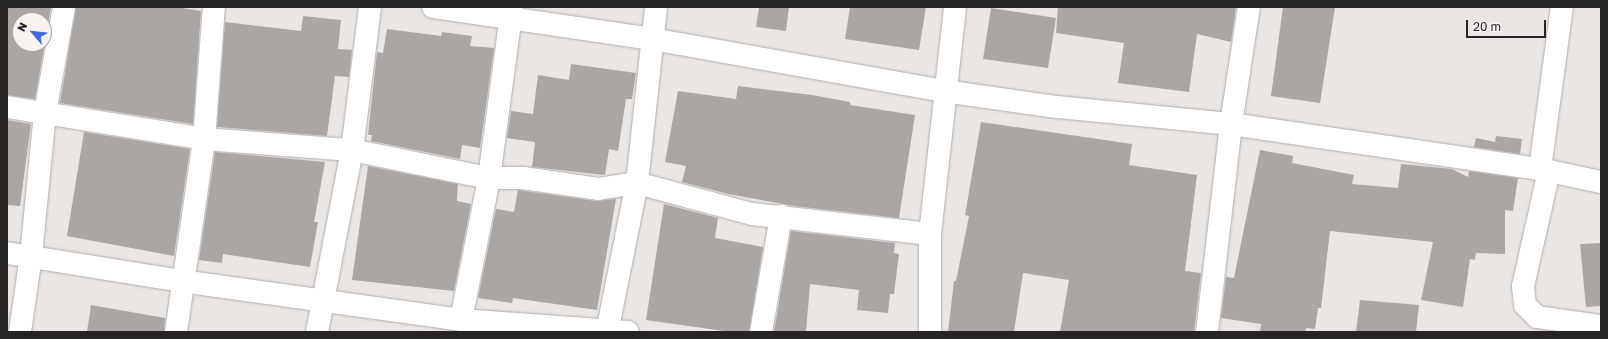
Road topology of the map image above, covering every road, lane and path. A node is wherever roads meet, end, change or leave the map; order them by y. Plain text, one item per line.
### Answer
1 (64, 7) edge
2 (214, 7) edge
3 (370, 7) edge
4 (433, 7) edge
5 (656, 7) edge
6 (955, 7) edge
7 (1249, 7) edge
8 (1562, 7) edge
9 (512, 13) edge
10 (652, 38) junction
11 (944, 91) junction
12 (7, 107) edge
13 (45, 113) junction
14 (1231, 124) junction
15 (204, 139) junction
16 (352, 150) junction
17 (1544, 170) junction
18 (489, 178) junction
19 (1601, 182) edge
20 (637, 183) junction
21 (781, 216) junction
22 (930, 234) junction
23 (7, 253) edge
24 (31, 256) junction
25 (181, 281) junction
26 (323, 302) junction
27 (461, 320) junction
28 (1601, 326) edge
29 (614, 331) edge
30 (20, 332) edge
31 (176, 332) edge
32 (317, 332) edge
33 (761, 332) edge
34 (930, 332) edge
35 (1207, 332) edge

1 - 13 street
2 - 15 street
3 - 16 street
4 - 9 street
5 - 10 street
6 - 11 street
7 - 14 street
8 - 17 street
9 - 10 street
9 - 18 street
10 - 11 street
10 - 20 street
11 - 14 street
11 - 22 street
12 - 13 street
13 - 15 street
13 - 24 street
14 - 17 street
14 - 35 street
15 - 16 street
15 - 25 street
16 - 18 street
16 - 26 street
17 - 19 street
17 - 28 street
18 - 20 street
18 - 27 street
20 - 21 street
20 - 29 street
21 - 22 street
21 - 33 street
22 - 34 street
23 - 24 street
24 - 25 street
24 - 30 street
25 - 26 street
25 - 31 street
26 - 27 street
26 - 32 street
27 - 29 street

